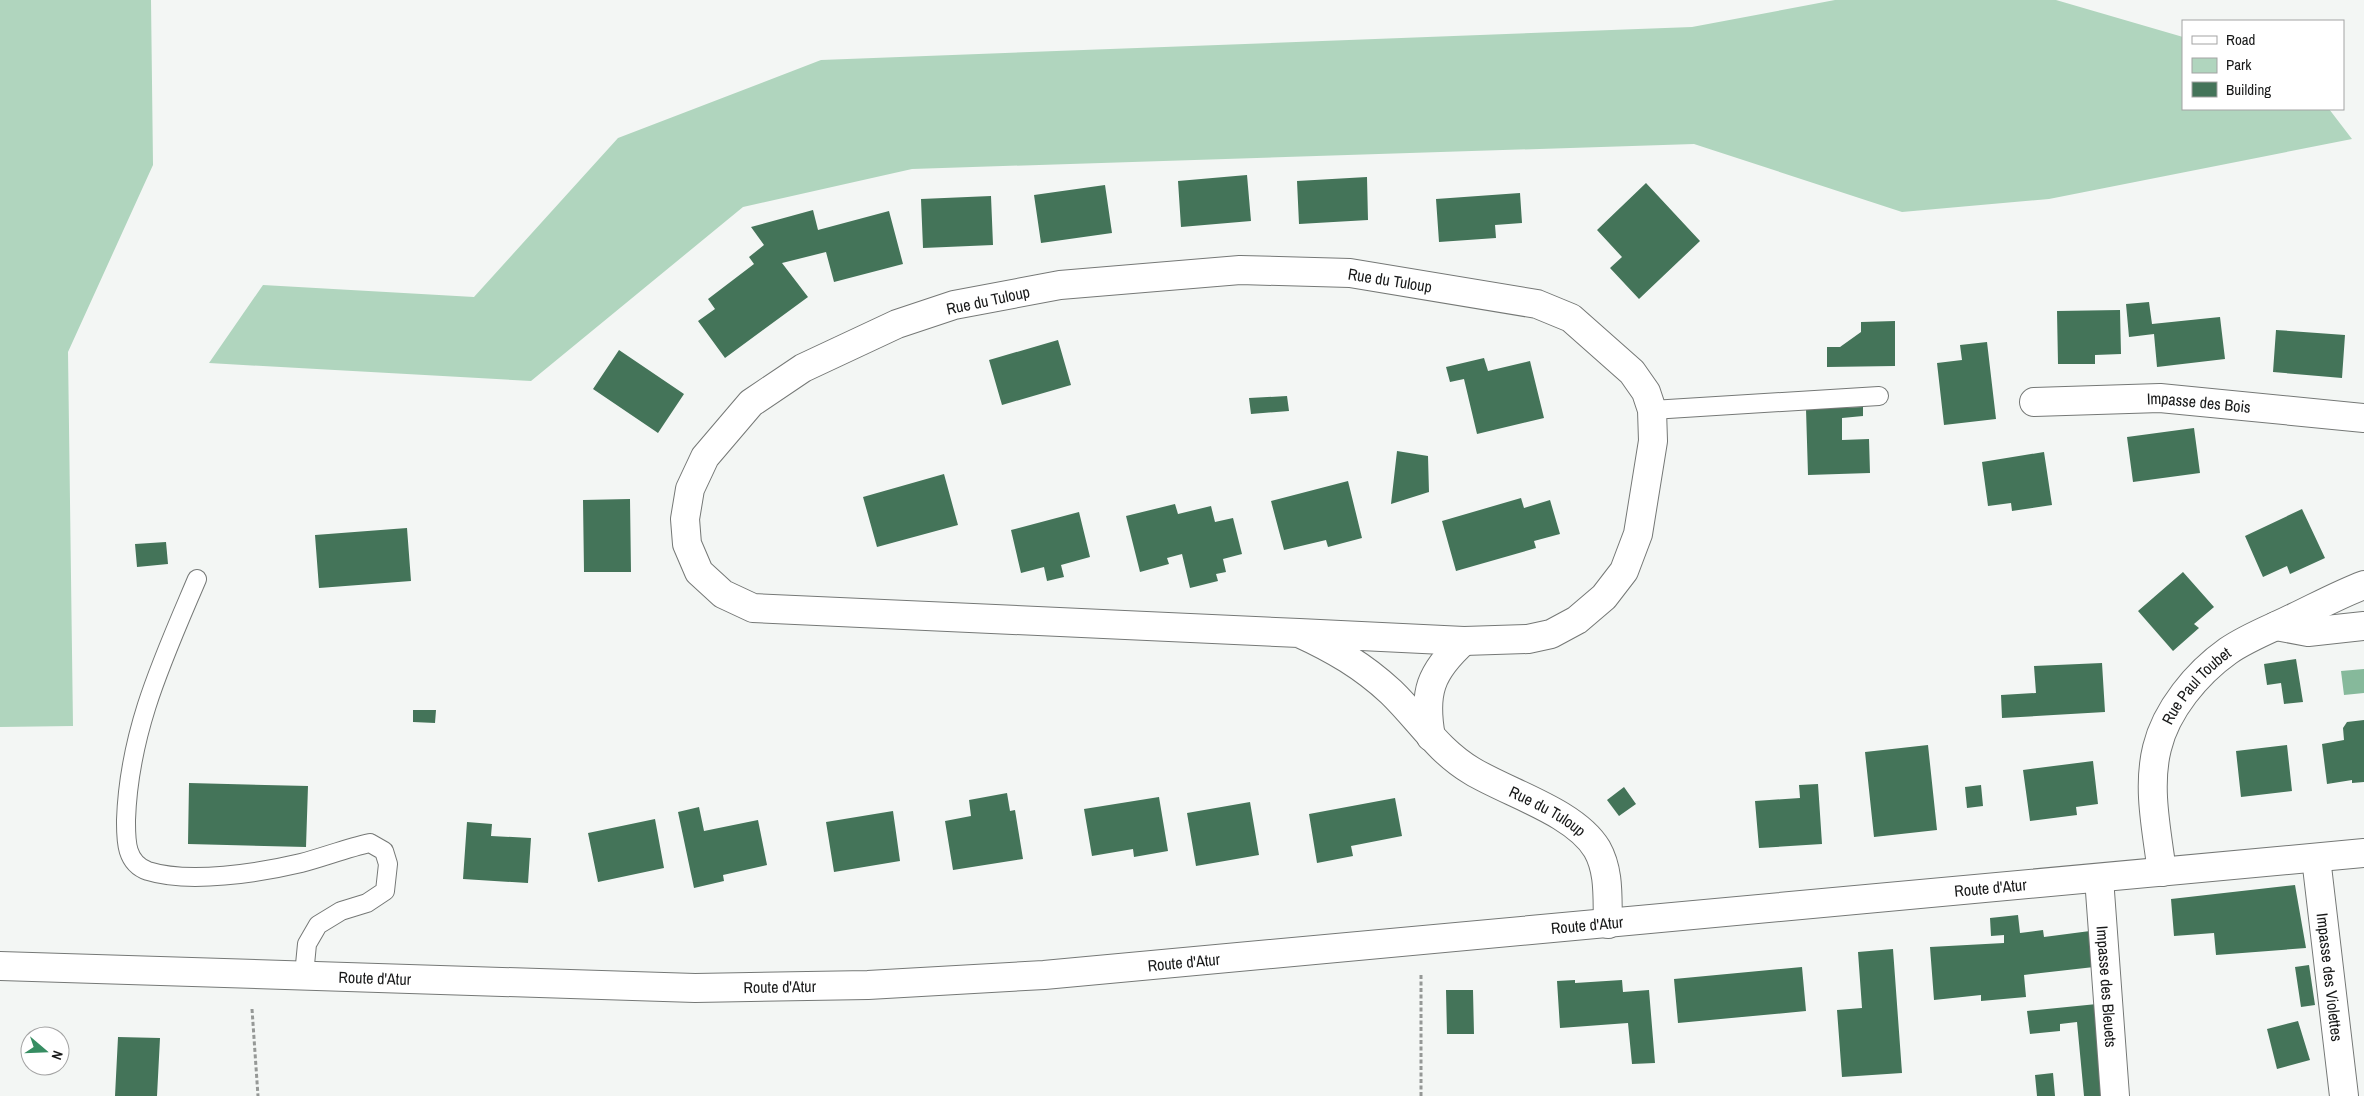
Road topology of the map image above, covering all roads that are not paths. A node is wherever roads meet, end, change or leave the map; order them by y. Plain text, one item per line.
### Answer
1 (1880, 396) dead end
2 (2034, 402) dead end
3 (1652, 410) junction
4 (2364, 418) edge
5 (197, 579) dead end
6 (2364, 585) edge
7 (2276, 626) junction
8 (2364, 626) edge
9 (1299, 633) junction
10 (1464, 641) junction
11 (1431, 737) junction
12 (2364, 853) edge
13 (2316, 858) junction
14 (2162, 872) junction
15 (2099, 878) junction
16 (1608, 924) junction
17 (0, 966) edge
18 (304, 974) junction
19 (2115, 1096) edge
20 (2344, 1096) edge

1 - 3 lane
2 - 4 street, Impasse des Bois
3 - 9 street, Rue du Tuloup
3 - 10 street, Rue du Tuloup
5 - 18 lane
6 - 7 street, Rue Paul Toubet
7 - 8 street
7 - 14 street, Rue Paul Toubet
9 - 10 street, Rue du Tuloup
9 - 11 street, Rue du Tuloup
10 - 11 street
11 - 16 street, Rue du Tuloup
12 - 13 street, Route d'Atur
13 - 14 street, Route d'Atur
13 - 20 street, Impasse des Violettes
14 - 15 street, Route d'Atur
15 - 16 street, Route d'Atur
15 - 19 street, Impasse des Bleuets
16 - 18 street, Route d'Atur
17 - 18 street, Route d'Atur

